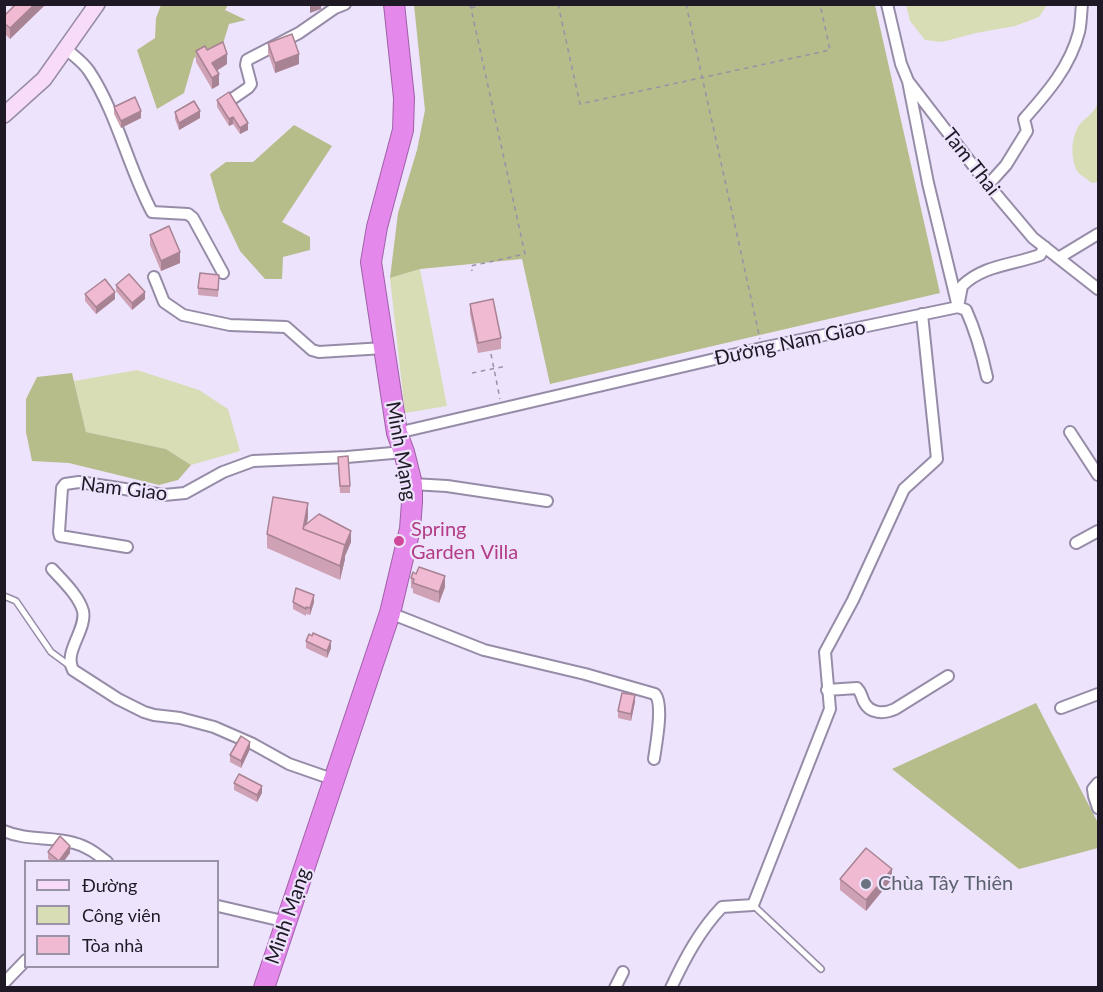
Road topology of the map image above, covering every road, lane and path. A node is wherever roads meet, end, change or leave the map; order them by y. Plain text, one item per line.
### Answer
1 (97, 4) edge
2 (345, 4) edge
3 (394, 4) edge
4 (485, 4) edge
5 (558, 4) edge
6 (686, 4) edge
7 (820, 4) edge
8 (886, 4) edge
9 (1082, 4) edge
10 (470, 6) edge
11 (66, 49) junction
12 (701, 78) junction
13 (908, 81) junction
14 (232, 99) edge
15 (4, 115) edge
16 (988, 185) junction
17 (1098, 234) edge
18 (1045, 247) junction
19 (1060, 257) junction
20 (472, 271) dead end
21 (222, 273) dead end
22 (154, 278) dead end
23 (1098, 289) edge
24 (958, 307) junction
25 (922, 314) junction
26 (384, 348) junction
27 (762, 348) junction
28 (491, 354) dead end
29 (507, 366) dead end
30 (494, 369) junction
31 (472, 373) dead end
32 (987, 378) dead end
33 (502, 408) junction
34 (1070, 432) dead end
35 (397, 433) junction
36 (404, 452) junction
37 (1098, 475) edge
38 (411, 484) junction
39 (547, 501) dead end
40 (1098, 531) edge
41 (1076, 543) dead end
42 (127, 547) dead end
43 (52, 569) dead end
44 (4, 596) edge
45 (390, 613) junction
46 (70, 666) junction
47 (948, 676) dead end
48 (827, 690) junction
49 (1098, 694) edge
50 (1061, 708) dead end
51 (654, 759) dead end
52 (335, 780) junction
53 (1098, 783) edge
54 (1098, 808) edge
55 (4, 831) edge
56 (106, 860) edge
57 (753, 905) junction
58 (219, 906) edge
59 (287, 921) junction
60 (24, 962) edge
61 (820, 969) dead end
62 (623, 972) dead end
63 (4, 983) edge
64 (264, 987) edge
65 (615, 987) edge
66 (671, 987) edge

1 - 11 street
2 - 14 street
3 - 26 highway, Minh Mạng
4 - 10 path
5 - 12 path
6 - 12 path
7 - 12 path
8 - 13 street, Tam Thai
9 - 16 street
10 - 20 path
11 - 15 street
11 - 21 street
12 - 27 path
13 - 16 street, Tam Thai
13 - 24 street
16 - 18 street, Tam Thai
17 - 19 street
18 - 19 street, Tam Thai
18 - 24 street
19 - 23 street, Tam Thai
22 - 26 street
24 - 25 street, Đường Nam Giao
24 - 32 street
25 - 27 street, Đường Nam Giao
25 - 48 street
26 - 35 highway, Minh Mạng
27 - 33 street, Đường Nam Giao
28 - 30 path
29 - 30 path
30 - 31 path
30 - 33 path
33 - 35 street, Đường Nam Giao
34 - 37 street
35 - 36 highway, Minh Mạng
36 - 38 highway, Minh Mạng
36 - 42 street, Nam Giao
38 - 39 street
38 - 45 highway, Minh Mạng
40 - 41 street
43 - 46 street
44 - 46 lane
45 - 51 street
45 - 52 highway, Minh Mạng
46 - 52 street
47 - 48 street
48 - 57 street
49 - 50 street
52 - 59 highway, Minh Mạng
53 - 54 street
55 - 56 street
57 - 61 lane
57 - 66 street
58 - 59 street
59 - 64 highway, Minh Mạng
60 - 63 street
62 - 65 street

